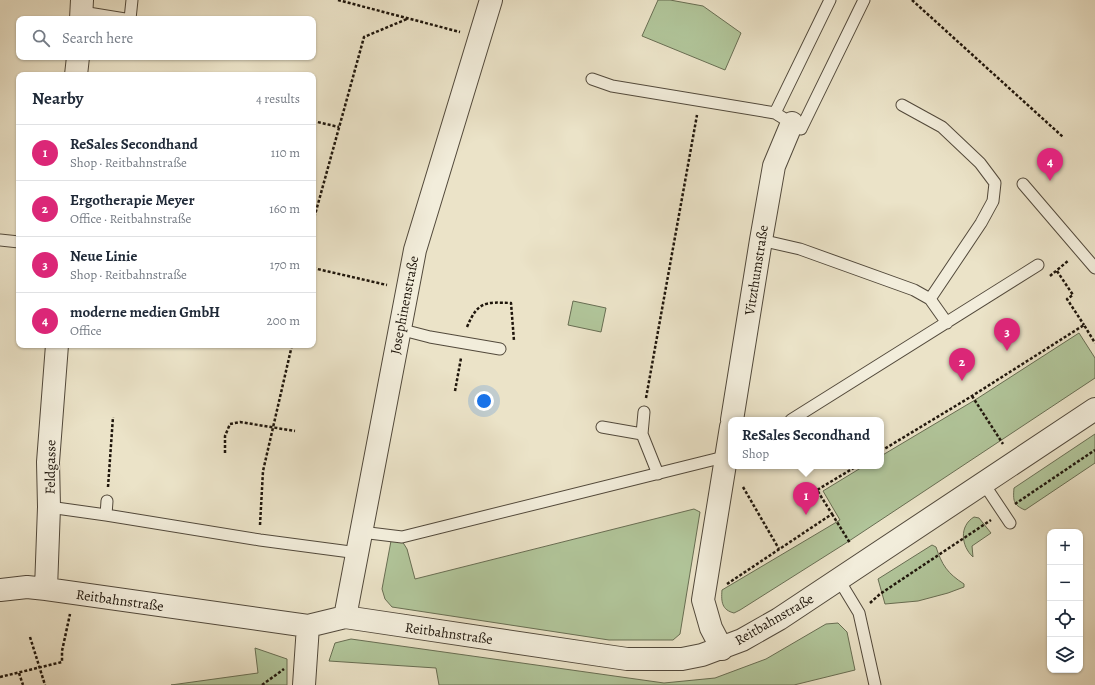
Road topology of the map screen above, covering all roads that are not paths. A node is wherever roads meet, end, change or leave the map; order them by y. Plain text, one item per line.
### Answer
1 (132, 0) edge
2 (491, 0) edge
3 (830, 0) edge
4 (864, 0) edge
5 (82, 10) edge
6 (111, 16) edge
7 (130, 16) edge
8 (78, 60) edge
9 (76, 72) edge
10 (592, 79) dead end
11 (902, 104) dead end
12 (783, 118) junction
13 (1023, 184) dead end
14 (0, 240) edge
15 (761, 240) junction
16 (16, 242) edge
17 (1038, 265) road end
18 (1095, 268) edge
19 (930, 299) junction
20 (947, 323) junction
21 (399, 329) junction
22 (57, 348) edge
23 (500, 349) dead end
24 (1095, 409) edge
25 (644, 412) road end
26 (732, 417) edge
27 (796, 417) edge
28 (602, 427) dead end
29 (642, 434) junction
30 (728, 455) edge
31 (728, 461) edge
32 (658, 474) junction
33 (984, 484) junction
34 (107, 501) road end
35 (49, 507) junction
36 (106, 515) junction
37 (1010, 523) dead end
38 (361, 532) junction
39 (358, 553) junction
40 (0, 576) edge
41 (839, 580) junction
42 (37, 588) junction
43 (0, 590) edge
44 (345, 617) junction
45 (308, 626) junction
46 (722, 649) junction
47 (304, 685) edge
48 (875, 685) edge

1 - 7 lane
2 - 21 street, Josephinenstraße
3 - 12 lane
4 - 12 lane
5 - 6 lane
8 - 9 street
10 - 12 lane
11 - 19 lane
12 - 15 street, Vitzthumstraße
13 - 18 lane
14 - 16 lane
15 - 19 lane
15 - 26 street, Vitzthumstraße
17 - 20 lane
19 - 20 lane
20 - 27 lane
21 - 23 lane
21 - 38 street, Josephinenstraße
22 - 35 street, Feldgasse
24 - 33 street, Reitbahnstraße
25 - 29 lane
28 - 29 lane
29 - 32 lane
30 - 32 lane
31 - 46 street
32 - 38 lane
33 - 37 lane
33 - 41 street, Reitbahnstraße
34 - 36 lane
35 - 36 lane
35 - 42 street, Feldgasse
36 - 39 lane
38 - 39 street, Josephinenstraße
39 - 44 street, Josephinenstraße
40 - 42 street, Reitbahnstraße
41 - 46 street, Reitbahnstraße
41 - 48 lane
42 - 43 street, Reitbahnstraße
42 - 45 street, Reitbahnstraße
44 - 45 street, Reitbahnstraße
44 - 46 street, Reitbahnstraße
45 - 47 street

